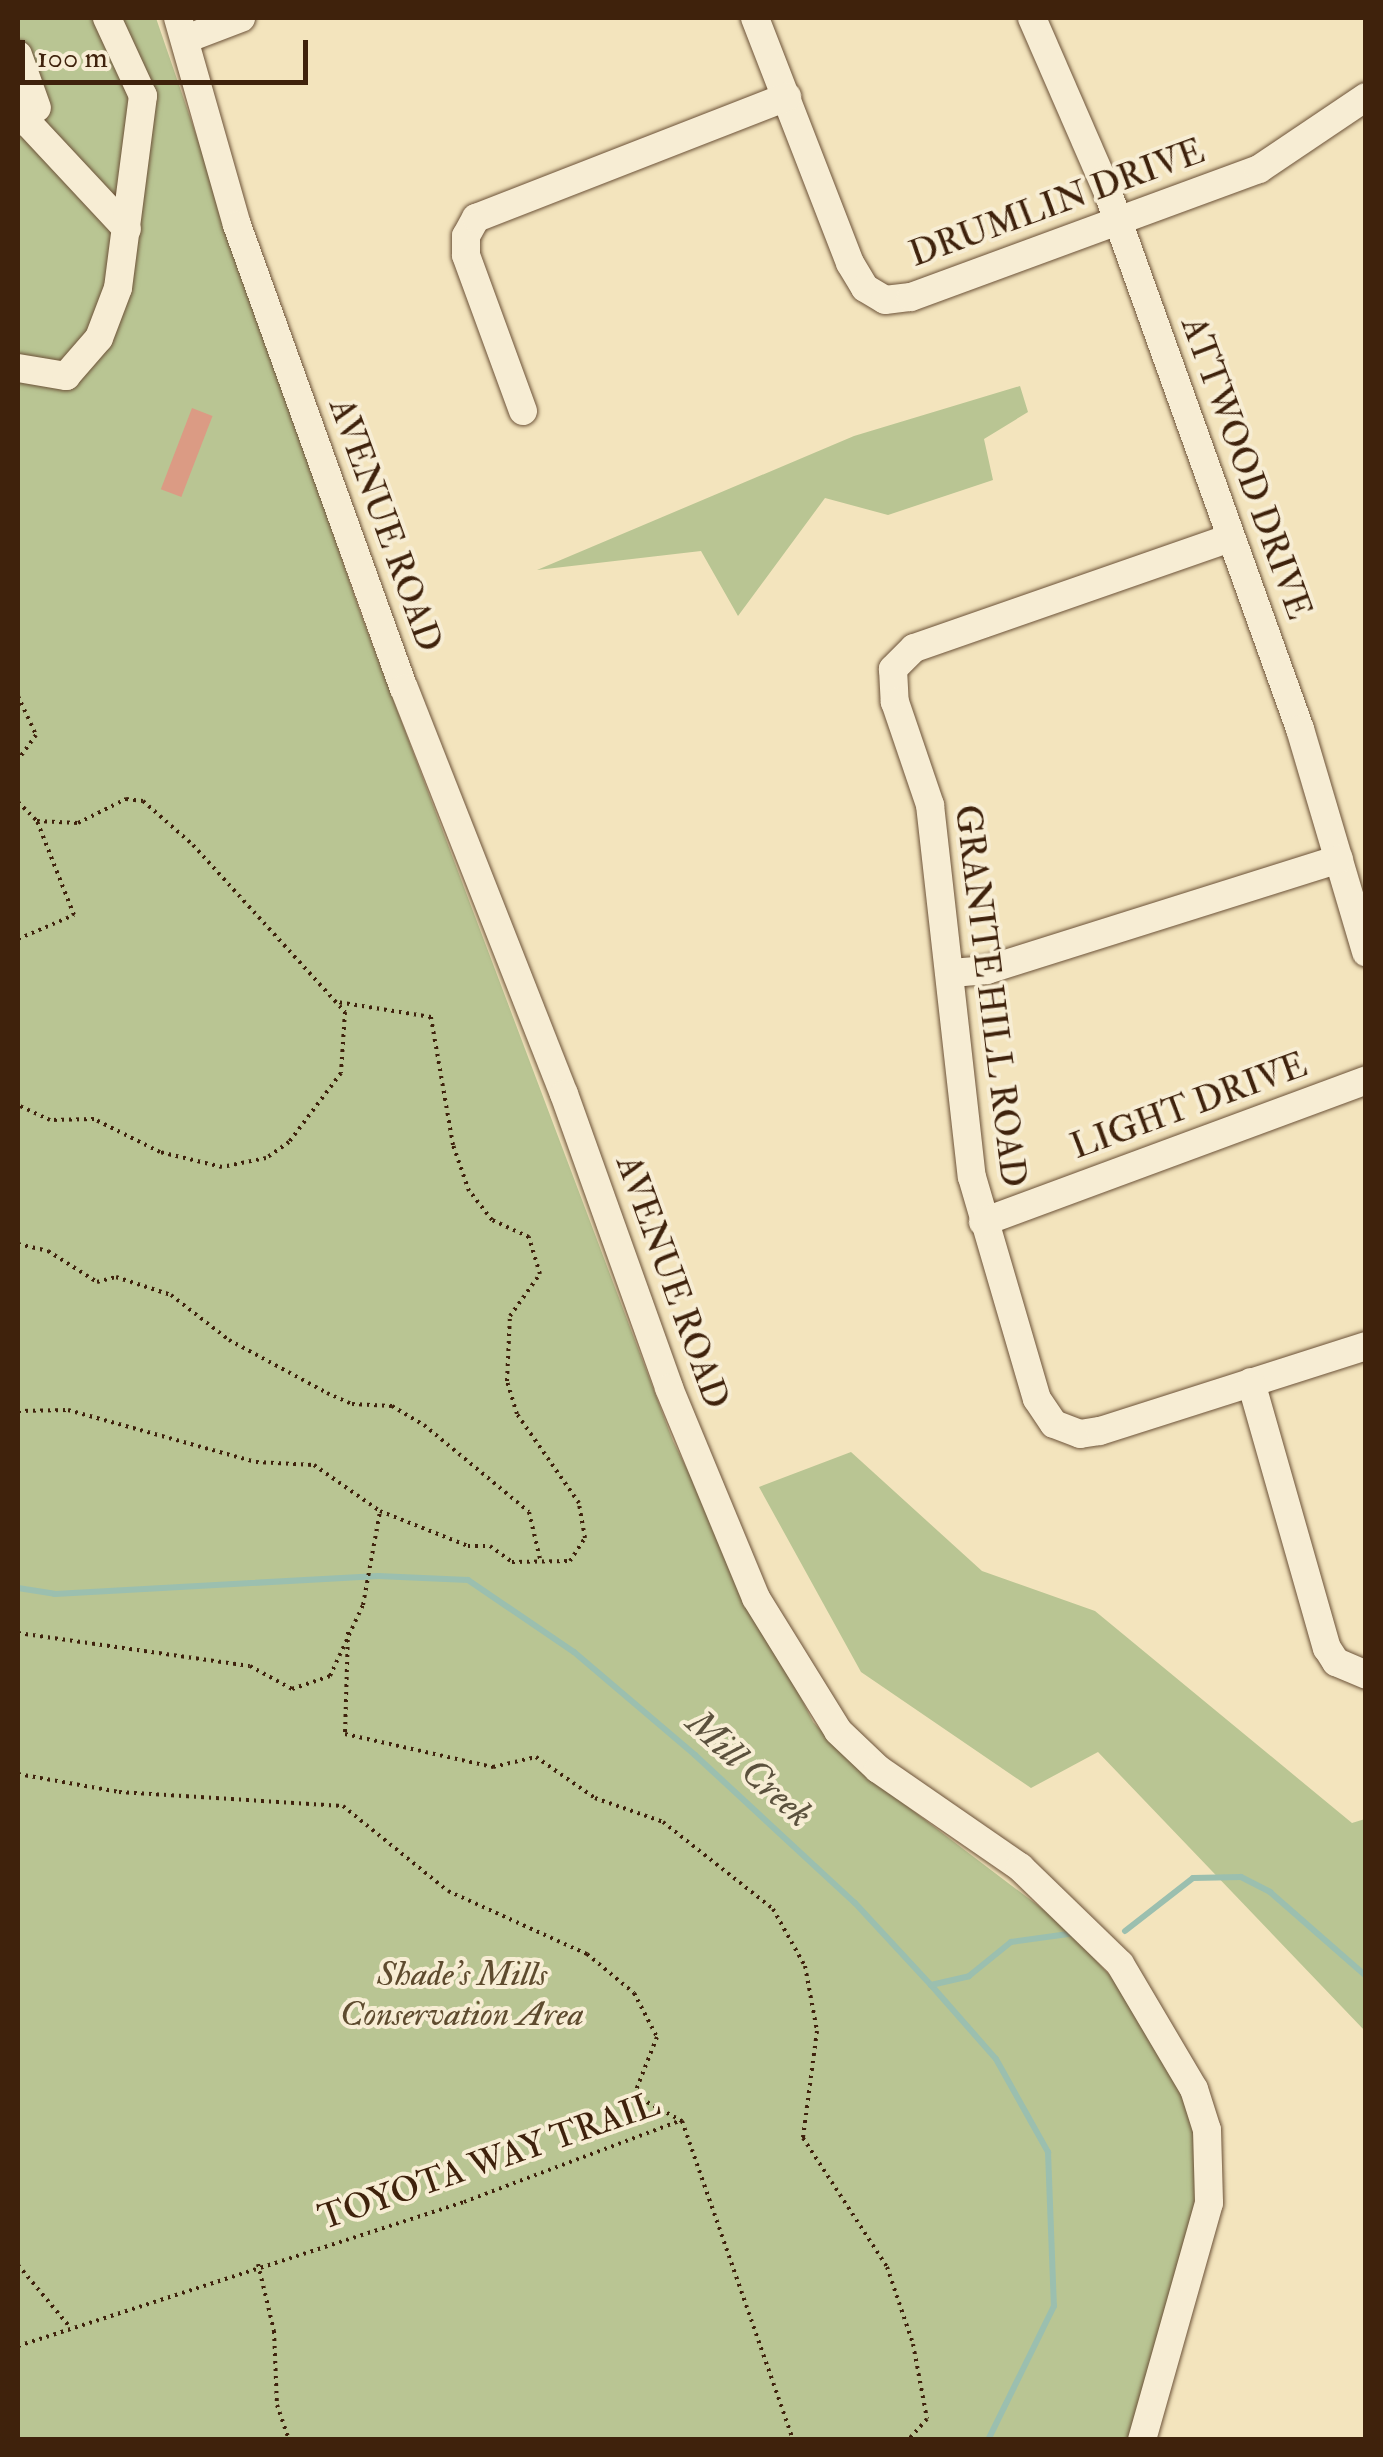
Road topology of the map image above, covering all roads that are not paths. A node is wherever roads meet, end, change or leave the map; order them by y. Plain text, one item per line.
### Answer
1 (107, 18) edge
2 (241, 18) edge
3 (756, 18) edge
4 (1032, 18) edge
5 (182, 28) edge
6 (18, 55) edge
7 (18, 92) edge
8 (787, 96) junction
9 (1361, 111) edge
10 (43, 134) junction
11 (1118, 222) junction
12 (126, 229) junction
13 (18, 368) edge
14 (523, 411) dead end
15 (1230, 538) junction
16 (1339, 859) junction
17 (1366, 952) edge
18 (952, 973) junction
19 (1366, 1080) edge
20 (983, 1222) junction
21 (1366, 1346) edge
22 (1251, 1382) junction
23 (1366, 1674) edge
24 (1142, 2440) edge

1 - 12 street
2 - 5 street
3 - 8 street, DRUMLIN DRIVE
4 - 11 street, ATTWOOD DRIVE
5 - 24 street, AVENUE ROAD
6 - 10 street
7 - 10 street
8 - 11 street, DRUMLIN DRIVE
8 - 14 street
9 - 11 street, DRUMLIN DRIVE
10 - 12 street
11 - 15 street, ATTWOOD DRIVE
12 - 13 street
15 - 16 street, ATTWOOD DRIVE
15 - 18 street, GRANITE HILL ROAD
16 - 17 street, ATTWOOD DRIVE
16 - 18 street
18 - 20 street, GRANITE HILL ROAD
19 - 20 street, LIGHT DRIVE
20 - 22 street, GRANITE HILL ROAD
21 - 22 street, GRANITE HILL ROAD
22 - 23 street

